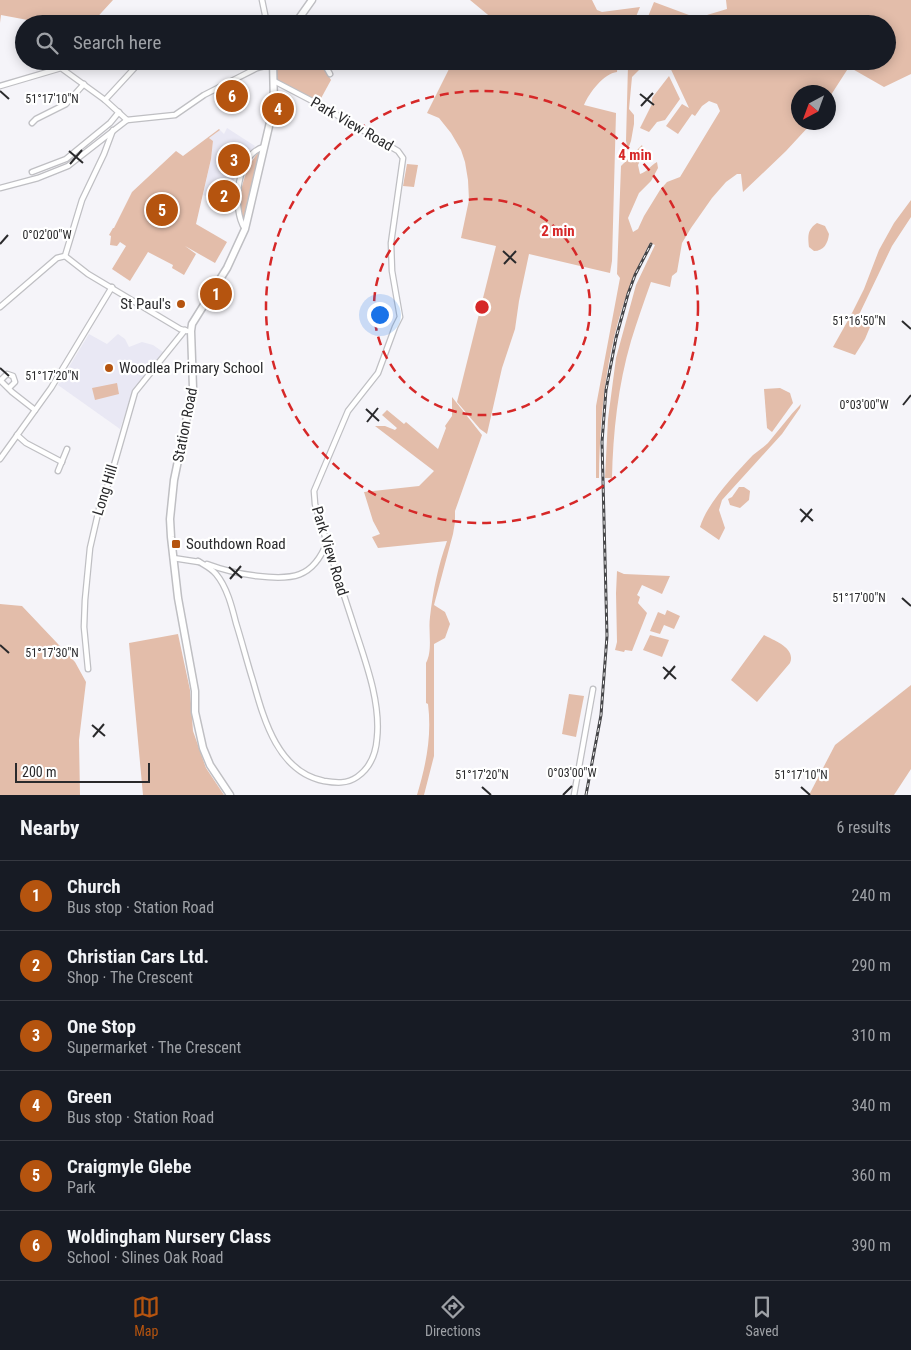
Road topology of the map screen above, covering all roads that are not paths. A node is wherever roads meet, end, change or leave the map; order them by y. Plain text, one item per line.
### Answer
1 (262, 0) edge
2 (312, 0) edge
3 (265, 15) edge
4 (301, 15) edge
5 (54, 70) edge
6 (64, 70) edge
7 (133, 70) edge
8 (253, 70) edge
9 (273, 70) edge
10 (328, 70) edge
11 (330, 74) dead end
12 (274, 81) junction
13 (84, 84) junction
14 (0, 86) edge
15 (105, 100) junction
16 (119, 112) junction
17 (127, 120) junction
18 (32, 123) dead end
19 (114, 129) junction
20 (264, 147) junction
21 (32, 172) dead end
22 (0, 188) edge
23 (245, 229) junction
24 (66, 256) junction
25 (112, 287) junction
26 (0, 306) edge
27 (188, 331) junction
28 (0, 380) edge
29 (9, 388) junction
30 (35, 410) junction
31 (17, 435) junction
32 (67, 449) dead end
33 (0, 459) edge
34 (62, 462) junction
35 (58, 471) dead end
36 (326, 542) junction
37 (173, 558) junction
38 (198, 561) junction
39 (88, 670) dead end
40 (593, 689) dead end
41 (230, 795) edge
42 (574, 795) edge

1 - 3 street
2 - 4 street
5 - 14 street
6 - 13 street
7 - 15 street
8 - 17 street
9 - 12 street, Station Road
10 - 11 street
12 - 20 street, Station Road
12 - 36 street, Park View Road
13 - 15 street
13 - 18 street
15 - 16 street
16 - 17 street
16 - 21 street
17 - 19 street
19 - 22 street
19 - 24 street
20 - 23 street, Station Road
20 - 23 street
23 - 27 street, Station Road
24 - 25 street
24 - 26 street
25 - 27 street
25 - 30 street
27 - 37 street, Station Road
27 - 39 street, Long Hill
28 - 29 street
28 - 29 street
29 - 30 street
30 - 31 street
31 - 33 street
31 - 34 street
32 - 34 street
34 - 35 street
36 - 38 street
36 - 38 street, Park View Road
37 - 38 street
37 - 41 street, Station Road
40 - 42 street

